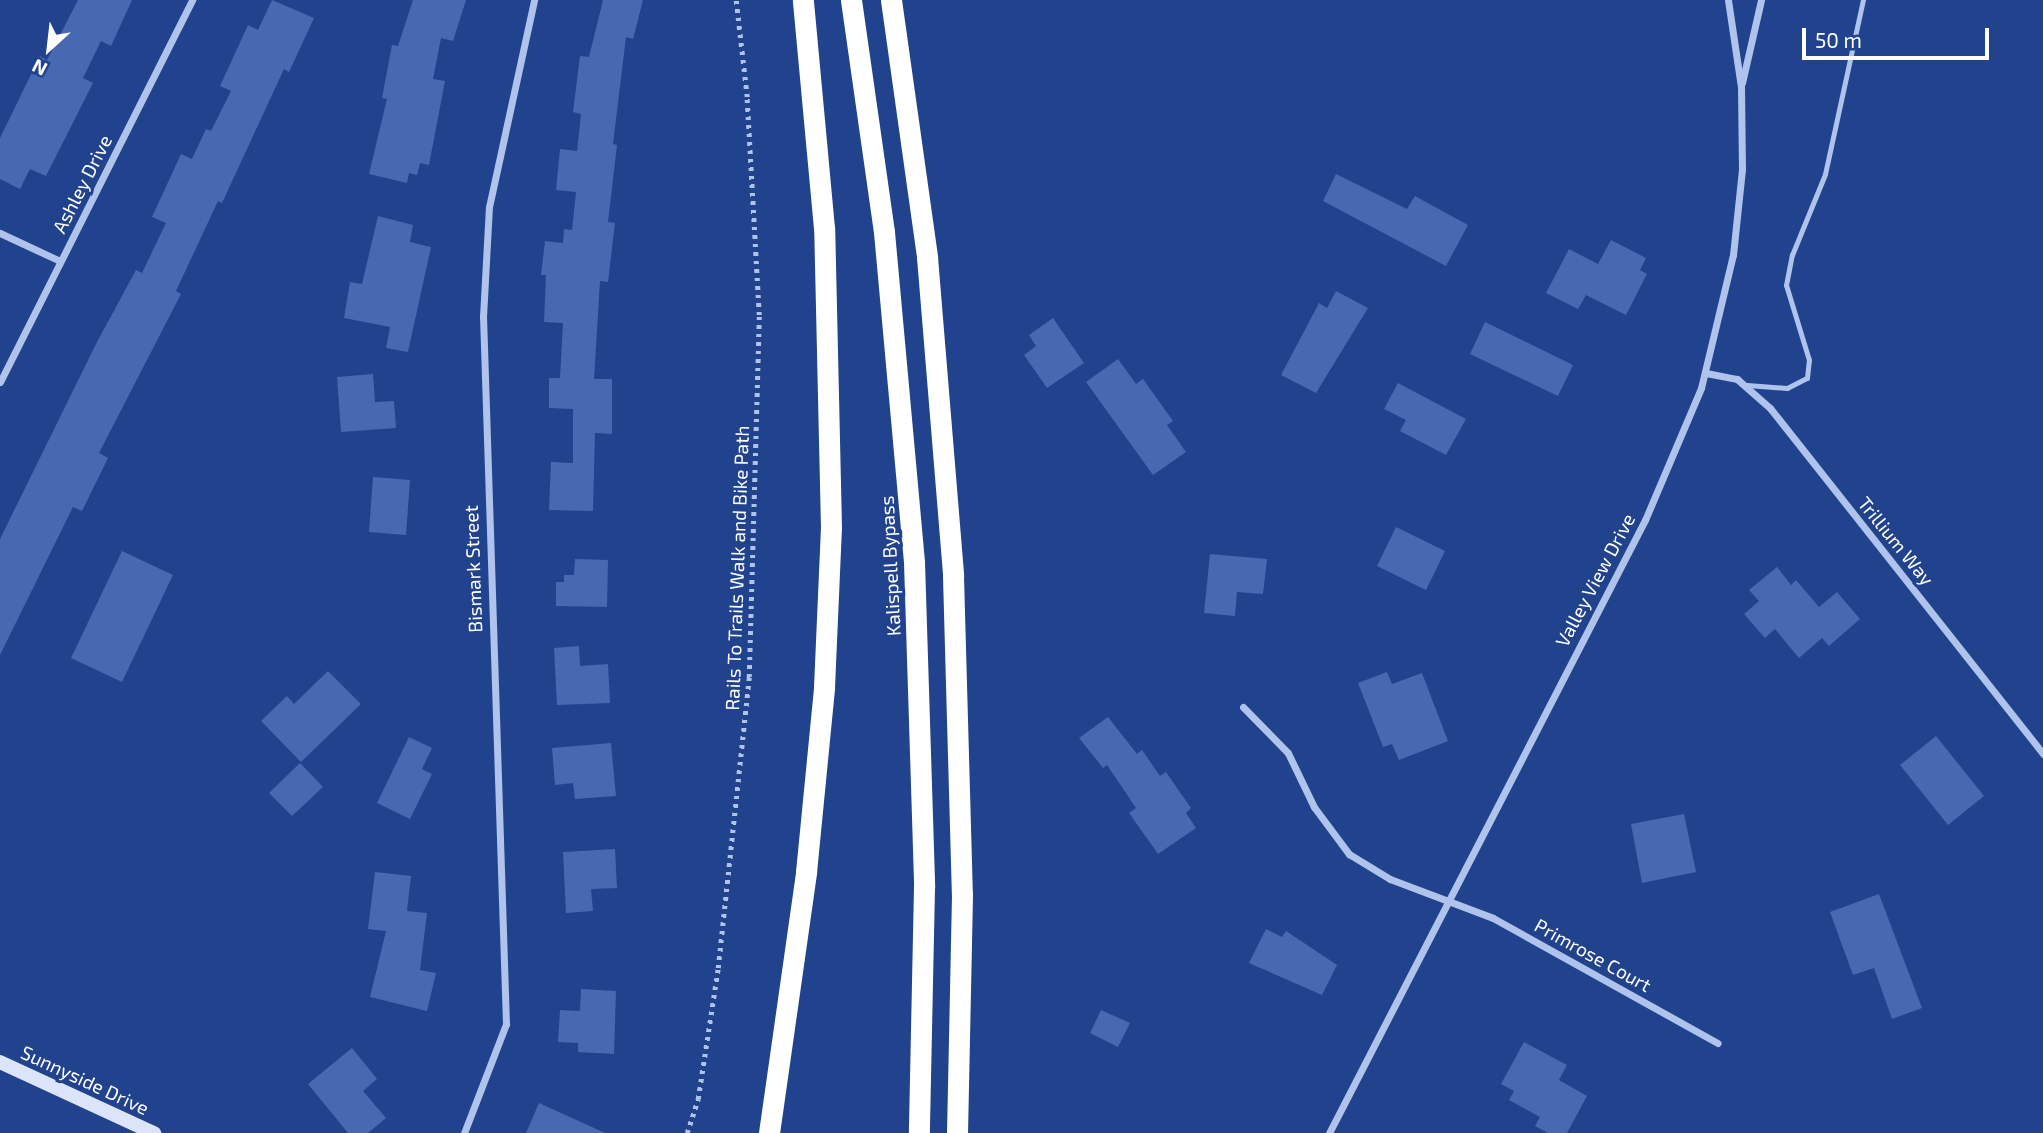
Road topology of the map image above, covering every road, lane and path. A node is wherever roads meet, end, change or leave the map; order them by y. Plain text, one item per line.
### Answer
1 (192, 0) edge
2 (534, 0) edge
3 (736, 0) edge
4 (803, 0) edge
5 (851, 0) edge
6 (891, 0) edge
7 (1728, 0) edge
8 (1761, 0) edge
9 (1863, 0) edge
10 (1741, 87) junction
11 (0, 233) edge
12 (60, 261) junction
13 (1706, 373) junction
14 (0, 382) edge
15 (1747, 385) junction
16 (1243, 707) dead end
17 (2043, 754) edge
18 (1449, 898) junction
19 (1718, 1043) dead end
20 (0, 1062) edge
21 (154, 1133) edge
22 (464, 1133) edge
23 (687, 1133) edge
24 (769, 1133) edge
25 (919, 1133) edge
26 (957, 1133) edge
27 (1329, 1133) edge

1 - 12 street, Ashley Drive
2 - 22 street, Bismark Street
3 - 23 path, Rails To Trails Walk and Bike Path
4 - 24 highway
5 - 25 highway, Kalispell Bypass
6 - 26 highway
7 - 10 street, Valley View Drive
8 - 10 street
9 - 15 lane
10 - 13 street, Valley View Drive
11 - 12 street
12 - 14 street, Ashley Drive
13 - 15 street, Trillium Way
13 - 18 street, Valley View Drive
15 - 17 street, Trillium Way
16 - 18 street, Primrose Court
18 - 19 street, Primrose Court
18 - 27 street, Valley View Drive
20 - 21 street, Sunnyside Drive

